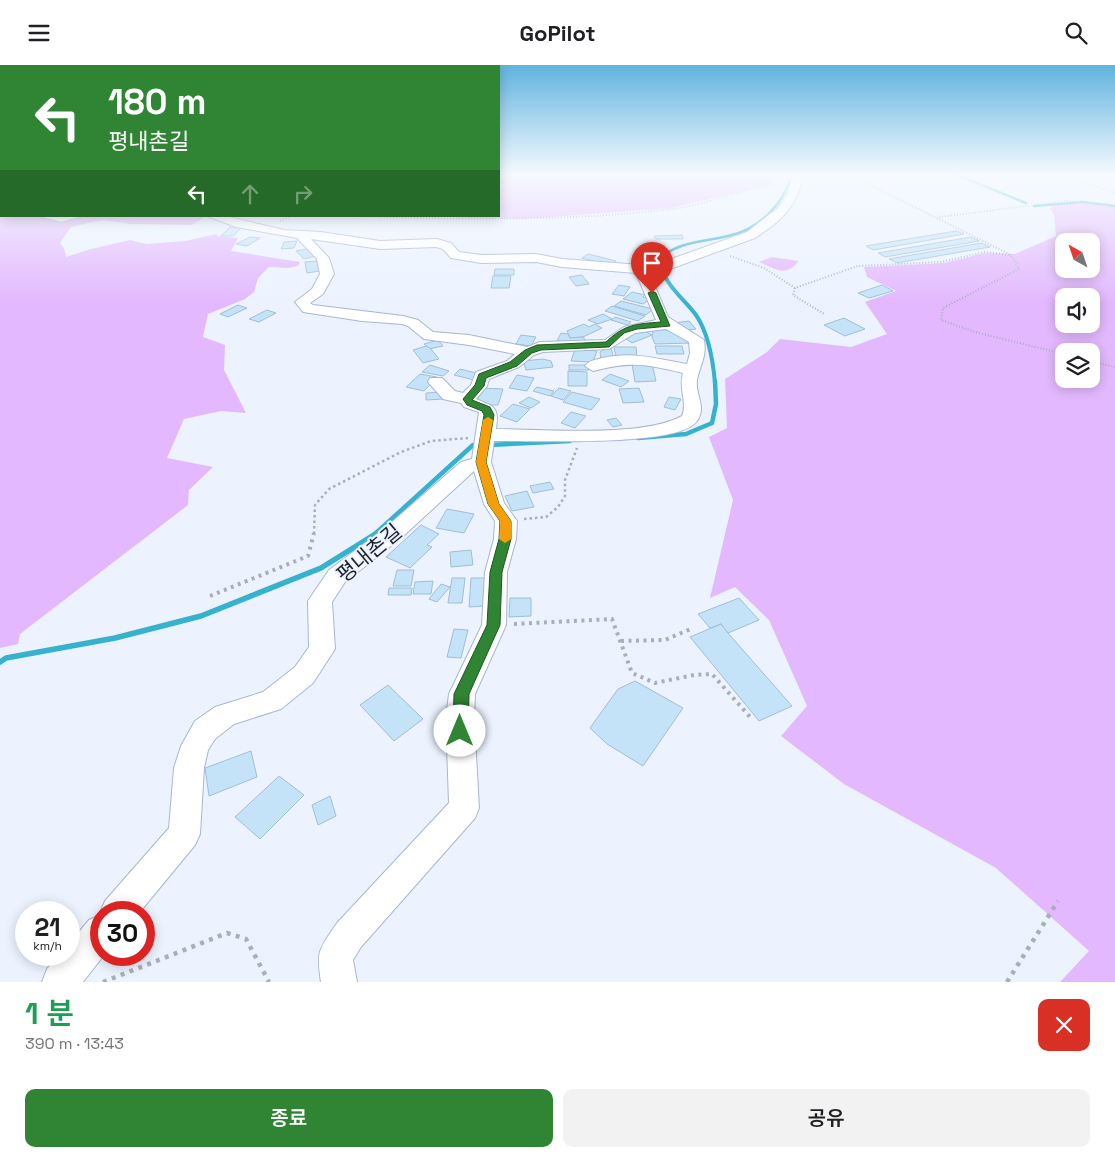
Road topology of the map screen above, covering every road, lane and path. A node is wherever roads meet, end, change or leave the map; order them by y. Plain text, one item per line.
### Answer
1 (50, 217) edge
2 (72, 217) edge
3 (216, 217) edge
4 (394, 217) edge
5 (568, 217) edge
6 (776, 217) edge
7 (938, 217) edge
8 (303, 235) junction
9 (725, 254) dead end
10 (1012, 255) junction
11 (646, 269) junction
12 (795, 288) junction
13 (824, 314) dead end
14 (667, 324) junction
15 (528, 352) junction
16 (1055, 353) edge
17 (1100, 363) edge
18 (593, 366) dead end
19 (1115, 367) edge
20 (693, 371) junction
21 (436, 382) dead end
22 (467, 399) junction
23 (578, 446) dead end
24 (484, 448) junction
25 (506, 521) junction
26 (210, 596) dead end
27 (494, 625) junction
28 (693, 628) dead end
29 (621, 641) junction
30 (751, 718) dead end
31 (127, 901) edge
32 (1058, 901) dead end
33 (90, 945) edge
34 (60, 982) edge
35 (103, 982) edge
36 (269, 982) edge
37 (339, 982) edge
38 (1007, 982) edge

1 - 2 street
3 - 8 street
4 - 5 path
6 - 11 street
7 - 10 path
8 - 11 street
8 - 15 street
9 - 12 path
10 - 12 path
10 - 16 path
11 - 14 street
12 - 13 path
14 - 15 street
14 - 20 street, 평내촌길
15 - 22 street
17 - 19 path
18 - 20 street
20 - 24 street, 평내촌길
21 - 22 street
22 - 24 street
23 - 25 path
24 - 25 street
24 - 26 path
24 - 31 street, 평내촌길
25 - 27 street
27 - 29 path
27 - 37 street
28 - 29 path
29 - 30 path
32 - 38 path
33 - 34 street
35 - 36 path

